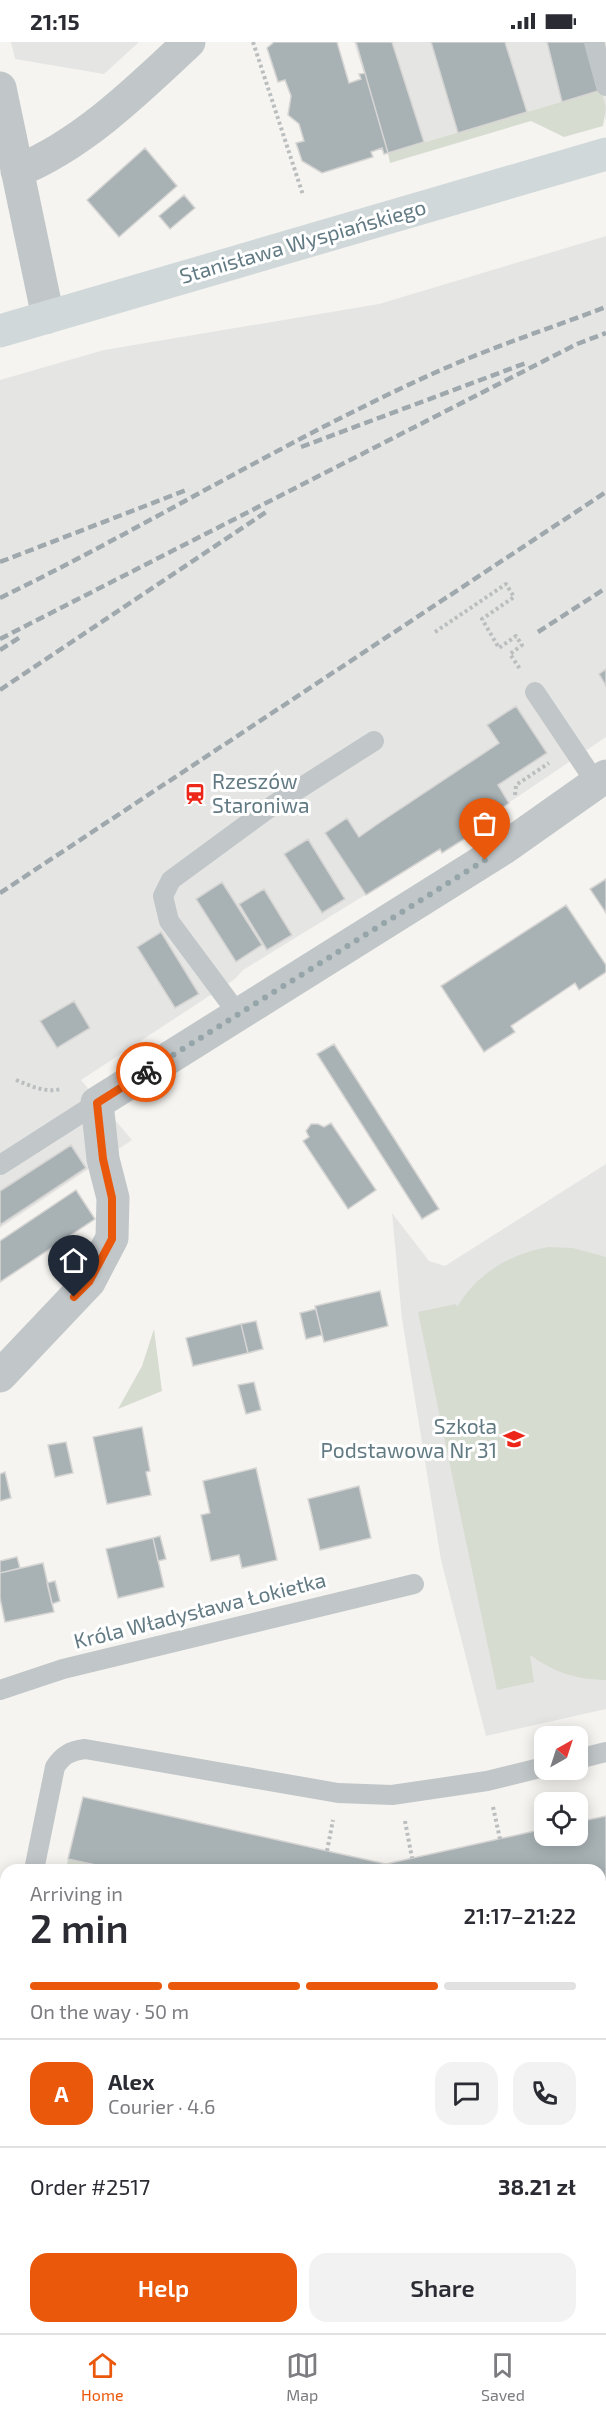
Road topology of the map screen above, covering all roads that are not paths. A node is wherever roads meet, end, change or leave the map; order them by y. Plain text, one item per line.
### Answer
1 (189, 42) edge
2 (594, 42) edge
3 (606, 86) edge
4 (1, 102) edge
5 (606, 154) edge
6 (17, 171) junction
7 (48, 317) junction
8 (0, 331) edge
9 (535, 693) road end
10 (374, 741) dead end
11 (601, 780) edge
12 (238, 1014) junction
13 (97, 1103) junction
14 (0, 1165) edge
15 (0, 1376) edge
16 (414, 1584) dead end
17 (0, 1690) edge
18 (606, 1752) edge
19 (588, 1756) edge
20 (534, 1769) edge
21 (35, 1864) edge

1 - 6 street
2 - 3 lane
4 - 6 street
5 - 7 street, Stanisława Wyspiańskiego
6 - 7 street
7 - 8 street, Stanisława Wyspiańskiego
9 - 11 lane
10 - 12 lane
11 - 12 street
12 - 13 street
13 - 14 lane
13 - 15 street
16 - 17 lane, Króla Władysława Łokietka
18 - 19 lane
20 - 21 lane

